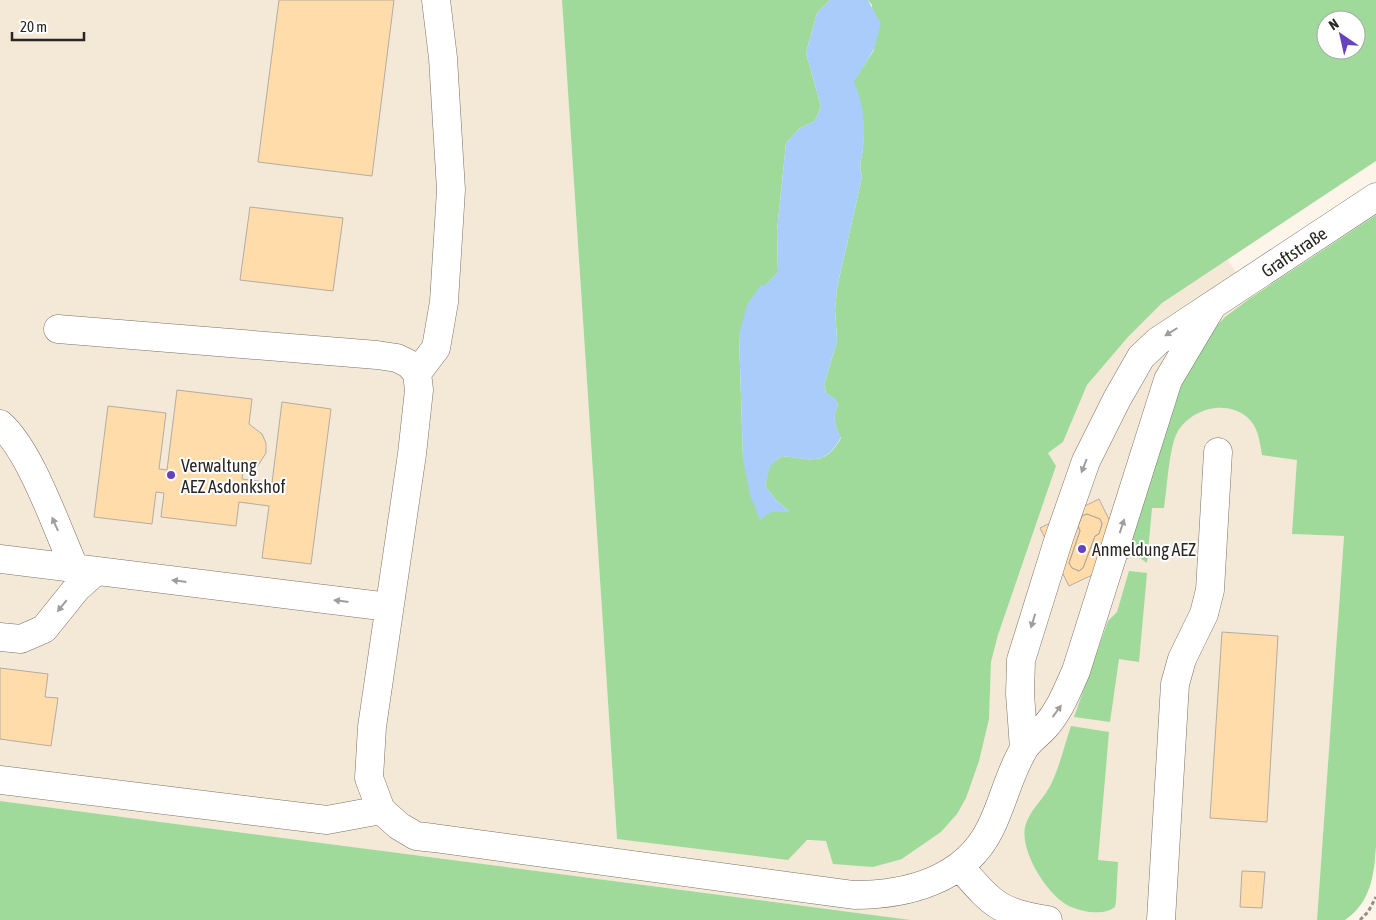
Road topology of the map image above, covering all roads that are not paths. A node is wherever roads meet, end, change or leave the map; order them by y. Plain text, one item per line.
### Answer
1 (436, 0) edge
2 (1376, 197) edge
3 (1212, 306) junction
4 (58, 329) dead end
5 (417, 373) junction
6 (0, 424) edge
7 (1218, 452) dead end
8 (0, 559) edge
9 (85, 570) junction
10 (389, 607) junction
11 (0, 637) edge
12 (1024, 748) junction
13 (0, 780) edge
14 (381, 810) junction
15 (960, 866) junction
16 (1048, 920) edge
17 (1161, 920) edge

1 - 5 street
2 - 3 street, Graftstraße
12 -> 3 street
3 -> 12 street, Graftstraße
4 - 5 street
5 - 10 street
9 -> 6 street
7 - 17 street
8 - 9 street
10 -> 9 street
9 -> 11 street
10 - 14 street
12 - 15 street
13 - 14 street
14 - 15 street
15 - 16 street

